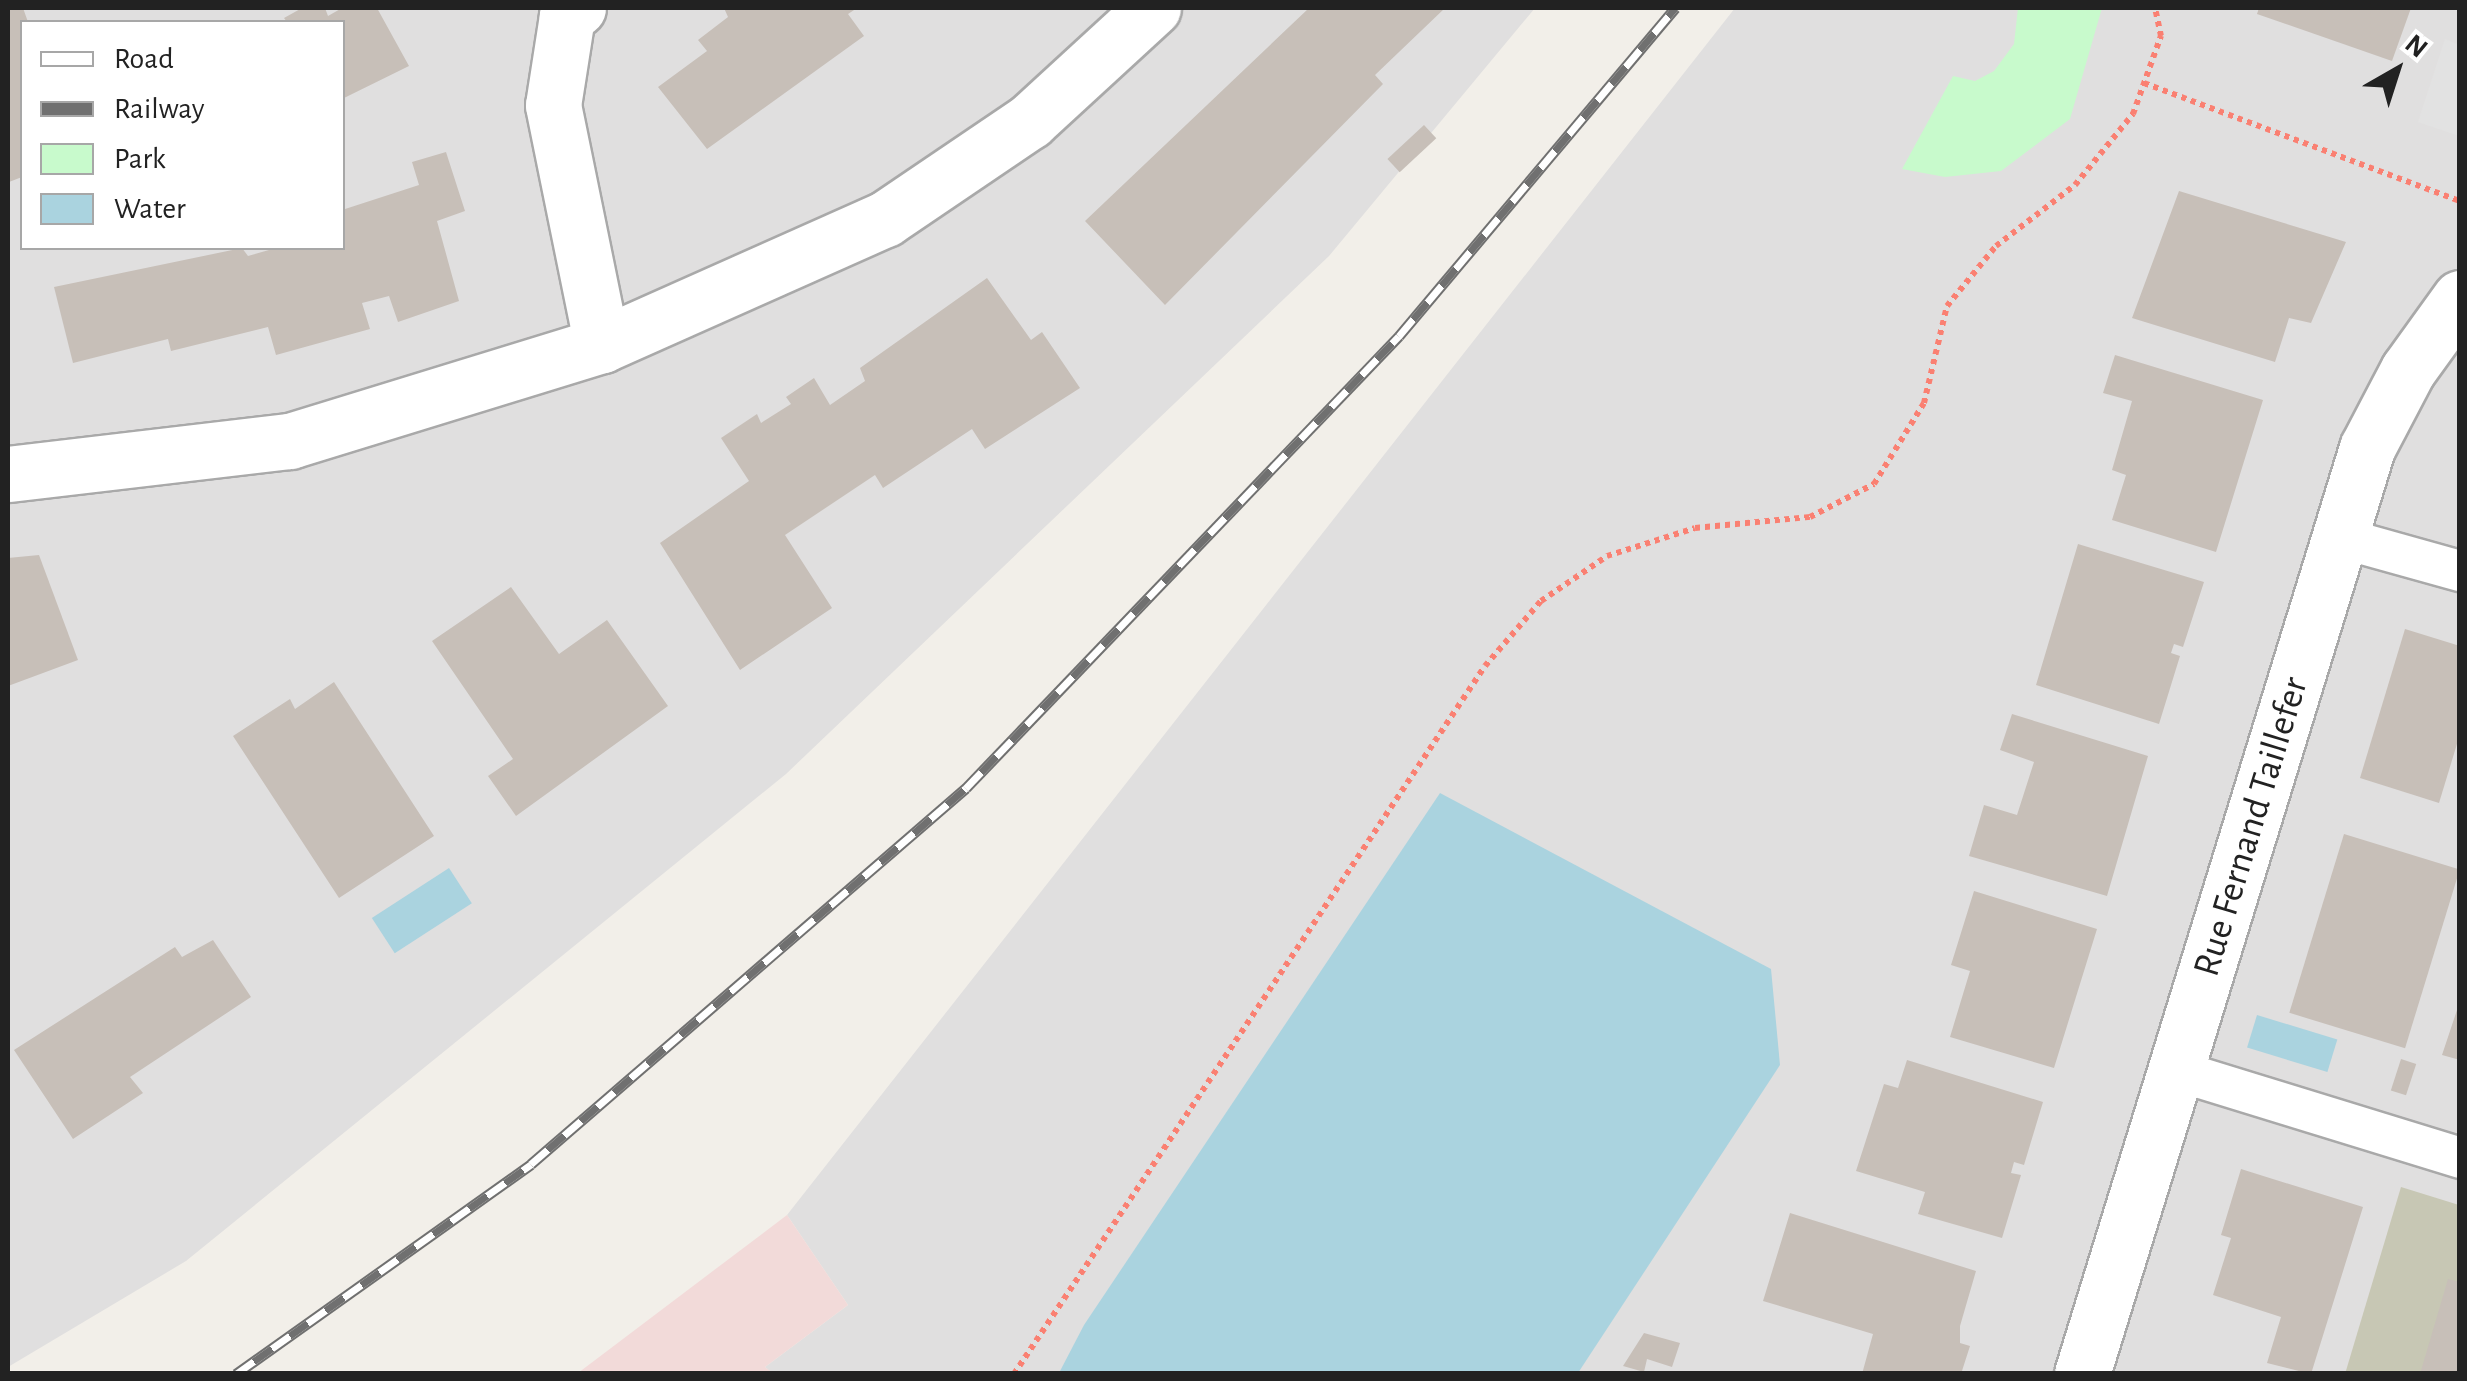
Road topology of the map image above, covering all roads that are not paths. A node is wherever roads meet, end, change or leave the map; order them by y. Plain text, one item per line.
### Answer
1 (1154, 8) edge
2 (568, 10) edge
3 (2460, 298) edge
4 (602, 345) junction
5 (8, 474) edge
6 (2338, 537) junction
7 (2460, 571) edge
8 (2178, 1071) junction
9 (2460, 1158) edge
10 (2082, 1374) edge

1 - 4 street
2 - 4 street
3 - 6 street, Rue Fernand Taillefer
4 - 5 street
6 - 7 lane
6 - 8 street, Rue Fernand Taillefer
8 - 9 lane
8 - 10 street, Rue Fernand Taillefer

